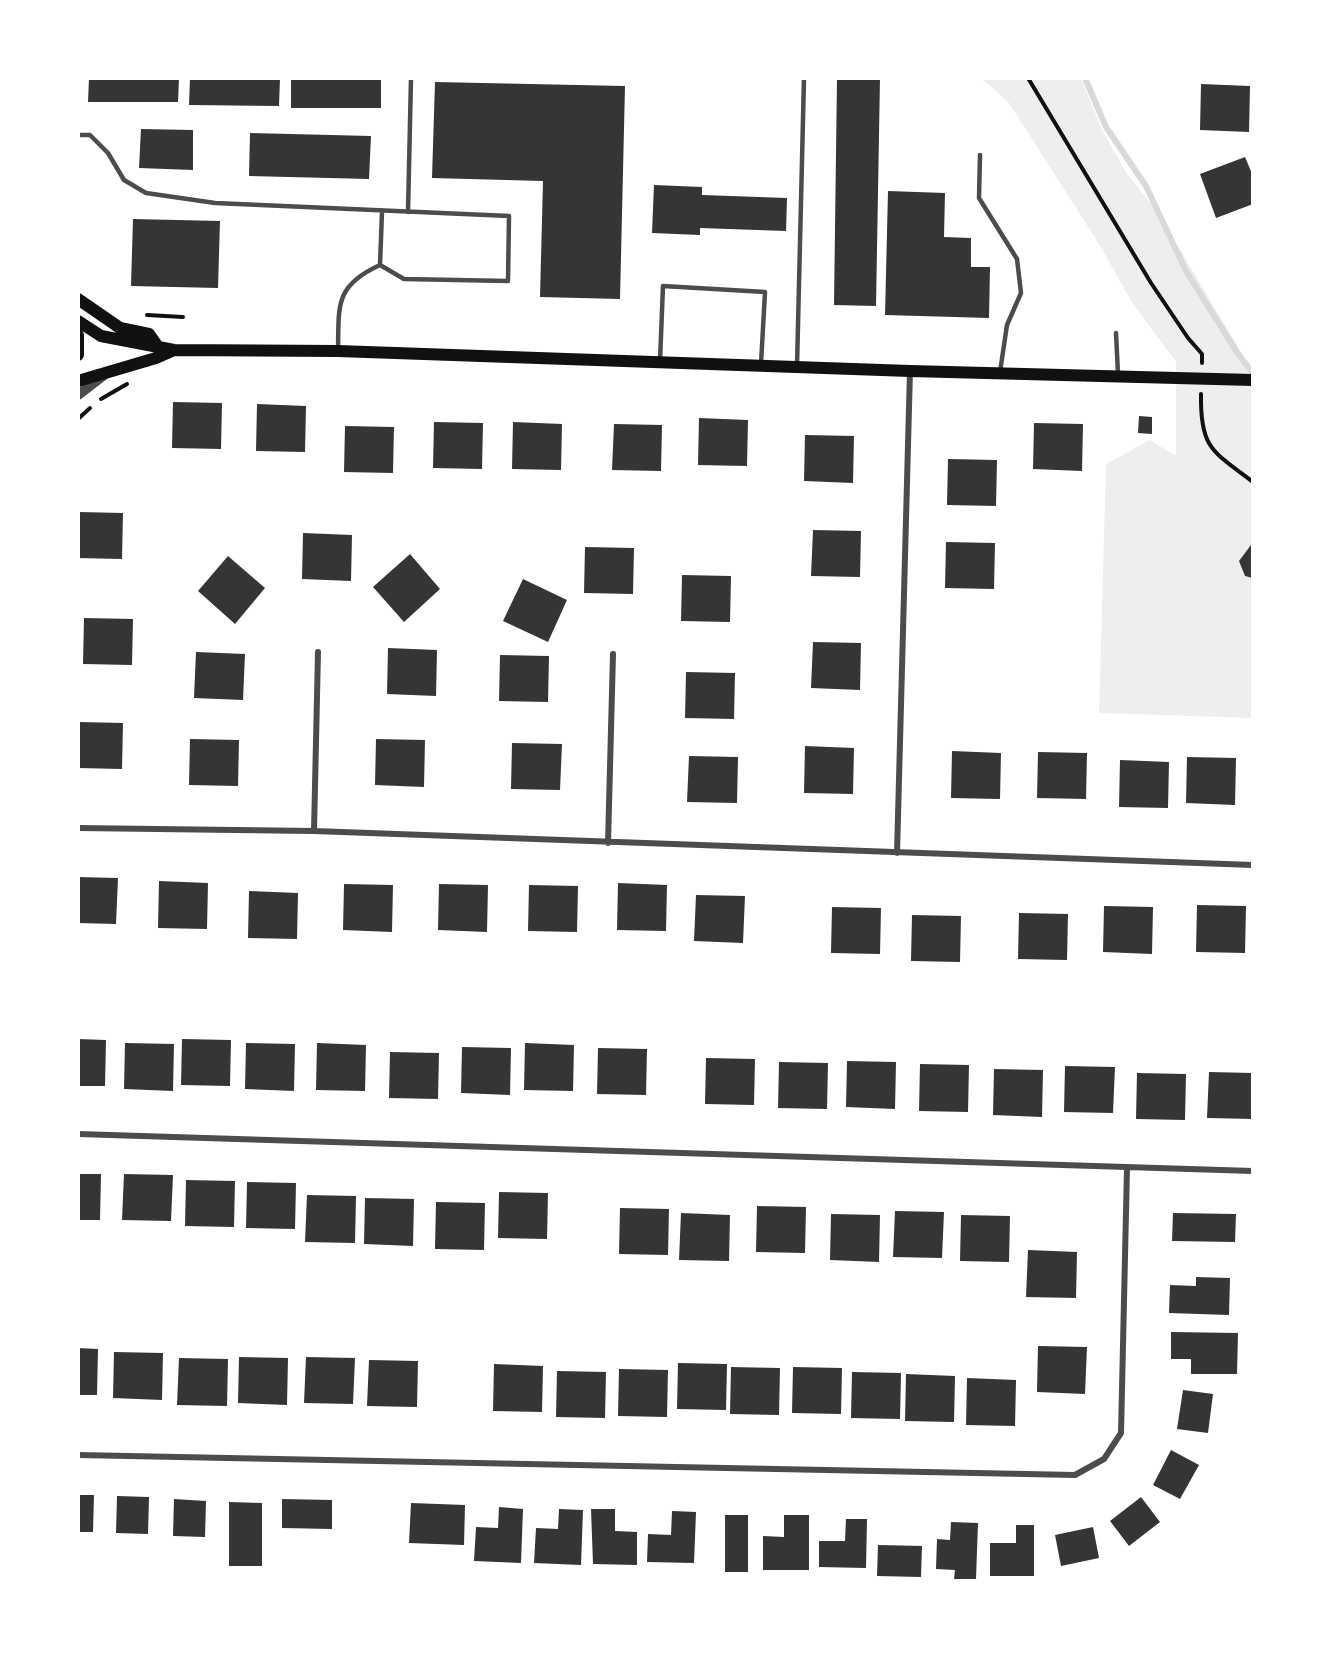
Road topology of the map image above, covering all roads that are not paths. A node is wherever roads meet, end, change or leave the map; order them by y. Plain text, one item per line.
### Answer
1 (411, 78) edge
2 (804, 78) edge
3 (78, 135) edge
4 (980, 154) dead end
5 (382, 212) junction
6 (408, 212) junction
7 (380, 265) junction
8 (78, 298) edge
9 (78, 321) edge
10 (1116, 333) dead end
11 (78, 335) edge
12 (156, 344) junction
13 (174, 350) junction
14 (338, 351) junction
15 (78, 355) edge
16 (660, 361) junction
17 (760, 364) junction
18 (797, 366) junction
19 (910, 371) junction
20 (107, 372) junction
21 (1000, 372) junction
22 (1118, 377) junction
23 (1253, 380) edge
24 (78, 381) edge
25 (78, 395) edge
26 (318, 652) dead end
27 (613, 654) dead end
28 (78, 828) edge
29 (314, 831) junction
30 (608, 843) junction
31 (897, 853) junction
32 (1253, 865) edge
33 (78, 1134) edge
34 (1126, 1168) junction
35 (1253, 1171) edge
36 (78, 1455) edge

1 - 6 lane
2 - 18 lane
3 - 5 lane
4 - 21 lane
5 - 6 lane
5 - 7 lane
6 - 7 lane
7 - 14 lane
8 - 12 main road
9 - 12 main road
10 - 22 lane
11 - 15 main road
12 - 13 main road
13 - 14 main road
13 - 20 main road
14 - 16 main road
16 - 17 main road
16 - 17 lane
17 - 18 main road
18 - 19 main road
19 - 21 main road
19 - 31 street
20 - 24 main road
20 - 25 street
21 - 22 main road
22 - 23 main road
26 - 29 street
27 - 30 street
28 - 29 street
29 - 30 street
30 - 31 street
31 - 32 street
33 - 34 street
34 - 35 street
34 - 36 street

